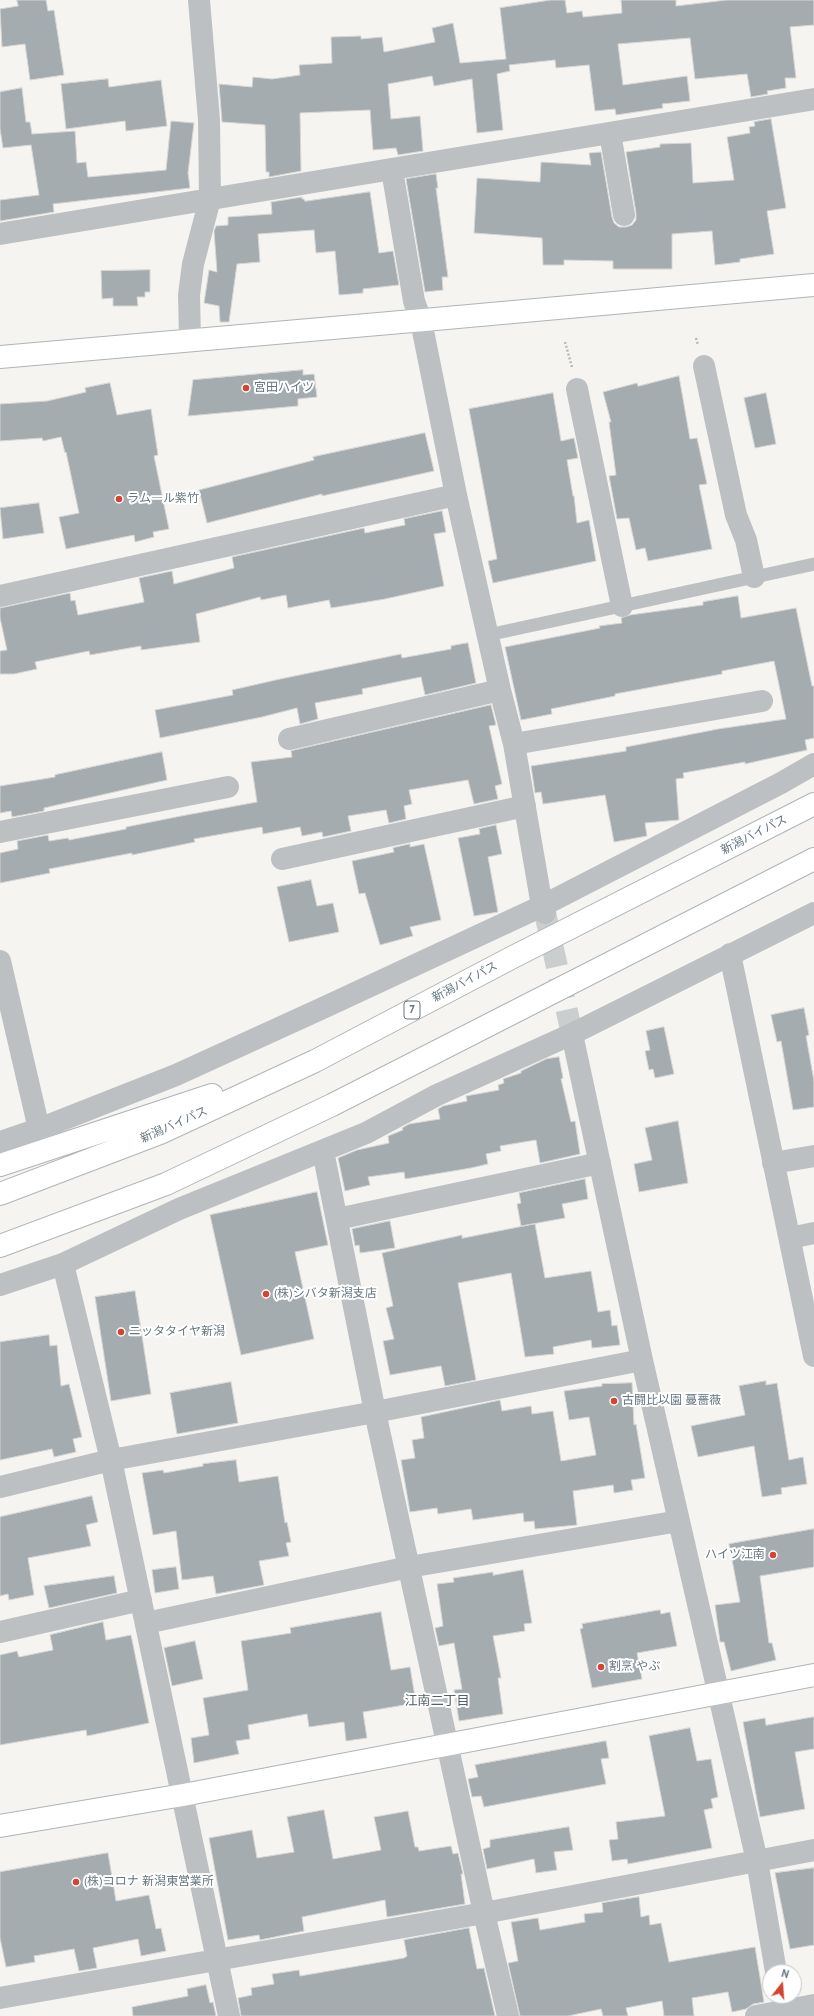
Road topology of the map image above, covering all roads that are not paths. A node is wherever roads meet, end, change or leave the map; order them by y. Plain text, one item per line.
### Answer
1 (199, 0) edge
2 (814, 99) edge
3 (610, 133) junction
4 (392, 170) junction
5 (210, 199) junction
6 (624, 216) dead end
7 (0, 234) edge
8 (814, 285) edge
9 (421, 321) junction
10 (190, 339) junction
11 (0, 357) edge
12 (704, 366) dead end
13 (577, 389) dead end
14 (456, 495) junction
15 (814, 564) edge
16 (754, 577) junction
17 (0, 596) edge
18 (622, 606) junction
19 (488, 635) junction
20 (500, 690) junction
21 (762, 701) dead end
22 (289, 738) dead end
23 (514, 744) junction
24 (814, 764) edge
25 (228, 787) dead end
26 (814, 804) edge
27 (525, 806) junction
28 (0, 832) edge
29 (282, 859) dead end
30 (814, 859) edge
31 (544, 909) junction
32 (814, 913) edge
33 (730, 954) junction
34 (0, 961) edge
35 (7, 1028) edge
36 (572, 1034) junction
37 (315, 1061) junction
38 (38, 1129) junction
39 (0, 1142) edge
40 (323, 1151) junction
41 (814, 1156) edge
42 (600, 1163) junction
43 (773, 1164) junction
44 (0, 1165) edge
45 (0, 1194) edge
46 (336, 1219) junction
47 (814, 1233) edge
48 (790, 1238) junction
49 (0, 1246) edge
50 (63, 1264) junction
51 (0, 1285) edge
52 (811, 1328) edge
53 (814, 1356) edge
54 (642, 1360) junction
55 (375, 1412) junction
56 (111, 1460) junction
57 (0, 1487) edge
58 (679, 1521) junction
59 (409, 1567) junction
60 (141, 1600) junction
61 (146, 1623) junction
62 (0, 1632) edge
63 (814, 1675) edge
64 (718, 1692) junction
65 (449, 1745) junction
66 (183, 1795) junction
67 (0, 1826) edge
68 (814, 1850) edge
69 (757, 1861) junction
70 (484, 1913) junction
71 (217, 1960) junction
72 (775, 1964) edge
73 (0, 1998) edge
74 (814, 2006) edge
75 (783, 2008) edge
76 (229, 2016) edge
77 (508, 2016) edge
78 (756, 2016) edge

1 - 5 street
2 - 3 street
3 - 4 street
3 - 6 street
4 - 5 street
4 - 9 street
5 - 7 street
5 - 10 street
8 - 9 main road
9 - 10 main road
9 - 14 street
10 - 11 main road
12 - 16 street
13 - 18 street
14 - 17 street
14 - 19 street
15 - 16 lane
16 - 18 lane
18 - 19 lane
19 - 20 street
20 - 22 street
20 - 23 street
21 - 23 street
23 - 27 street
24 - 31 street
25 - 28 street
26 - 37 main road, 新潟バイパス / 7
27 - 29 street
27 - 31 street
30 - 49 main road
31 - 38 street
32 - 33 street
33 - 36 street
33 - 43 street
34 - 35 street
35 - 38 street
36 - 40 street
36 - 42 street
37 - 44 main road, 7
37 - 45 main road, 新潟バイパス / 7
38 - 39 street
40 - 46 street
40 - 50 street
41 - 43 street
42 - 46 street
42 - 54 street
43 - 48 street
46 - 55 street
47 - 48 street
48 - 52 street
50 - 51 street
50 - 56 street
52 - 53 street
54 - 55 street
54 - 58 street
55 - 56 street
55 - 59 street
56 - 57 street
56 - 60 street
58 - 59 street
58 - 64 street
59 - 61 street
59 - 65 street
60 - 61 street
60 - 62 street
61 - 66 street
63 - 64 main road
64 - 65 main road
64 - 69 street
65 - 66 main road
65 - 70 street
66 - 67 main road
66 - 71 street
68 - 69 street
69 - 70 street
69 - 72 street
70 - 71 street
70 - 77 street
71 - 73 street
71 - 76 street
74 - 75 street
75 - 78 street

